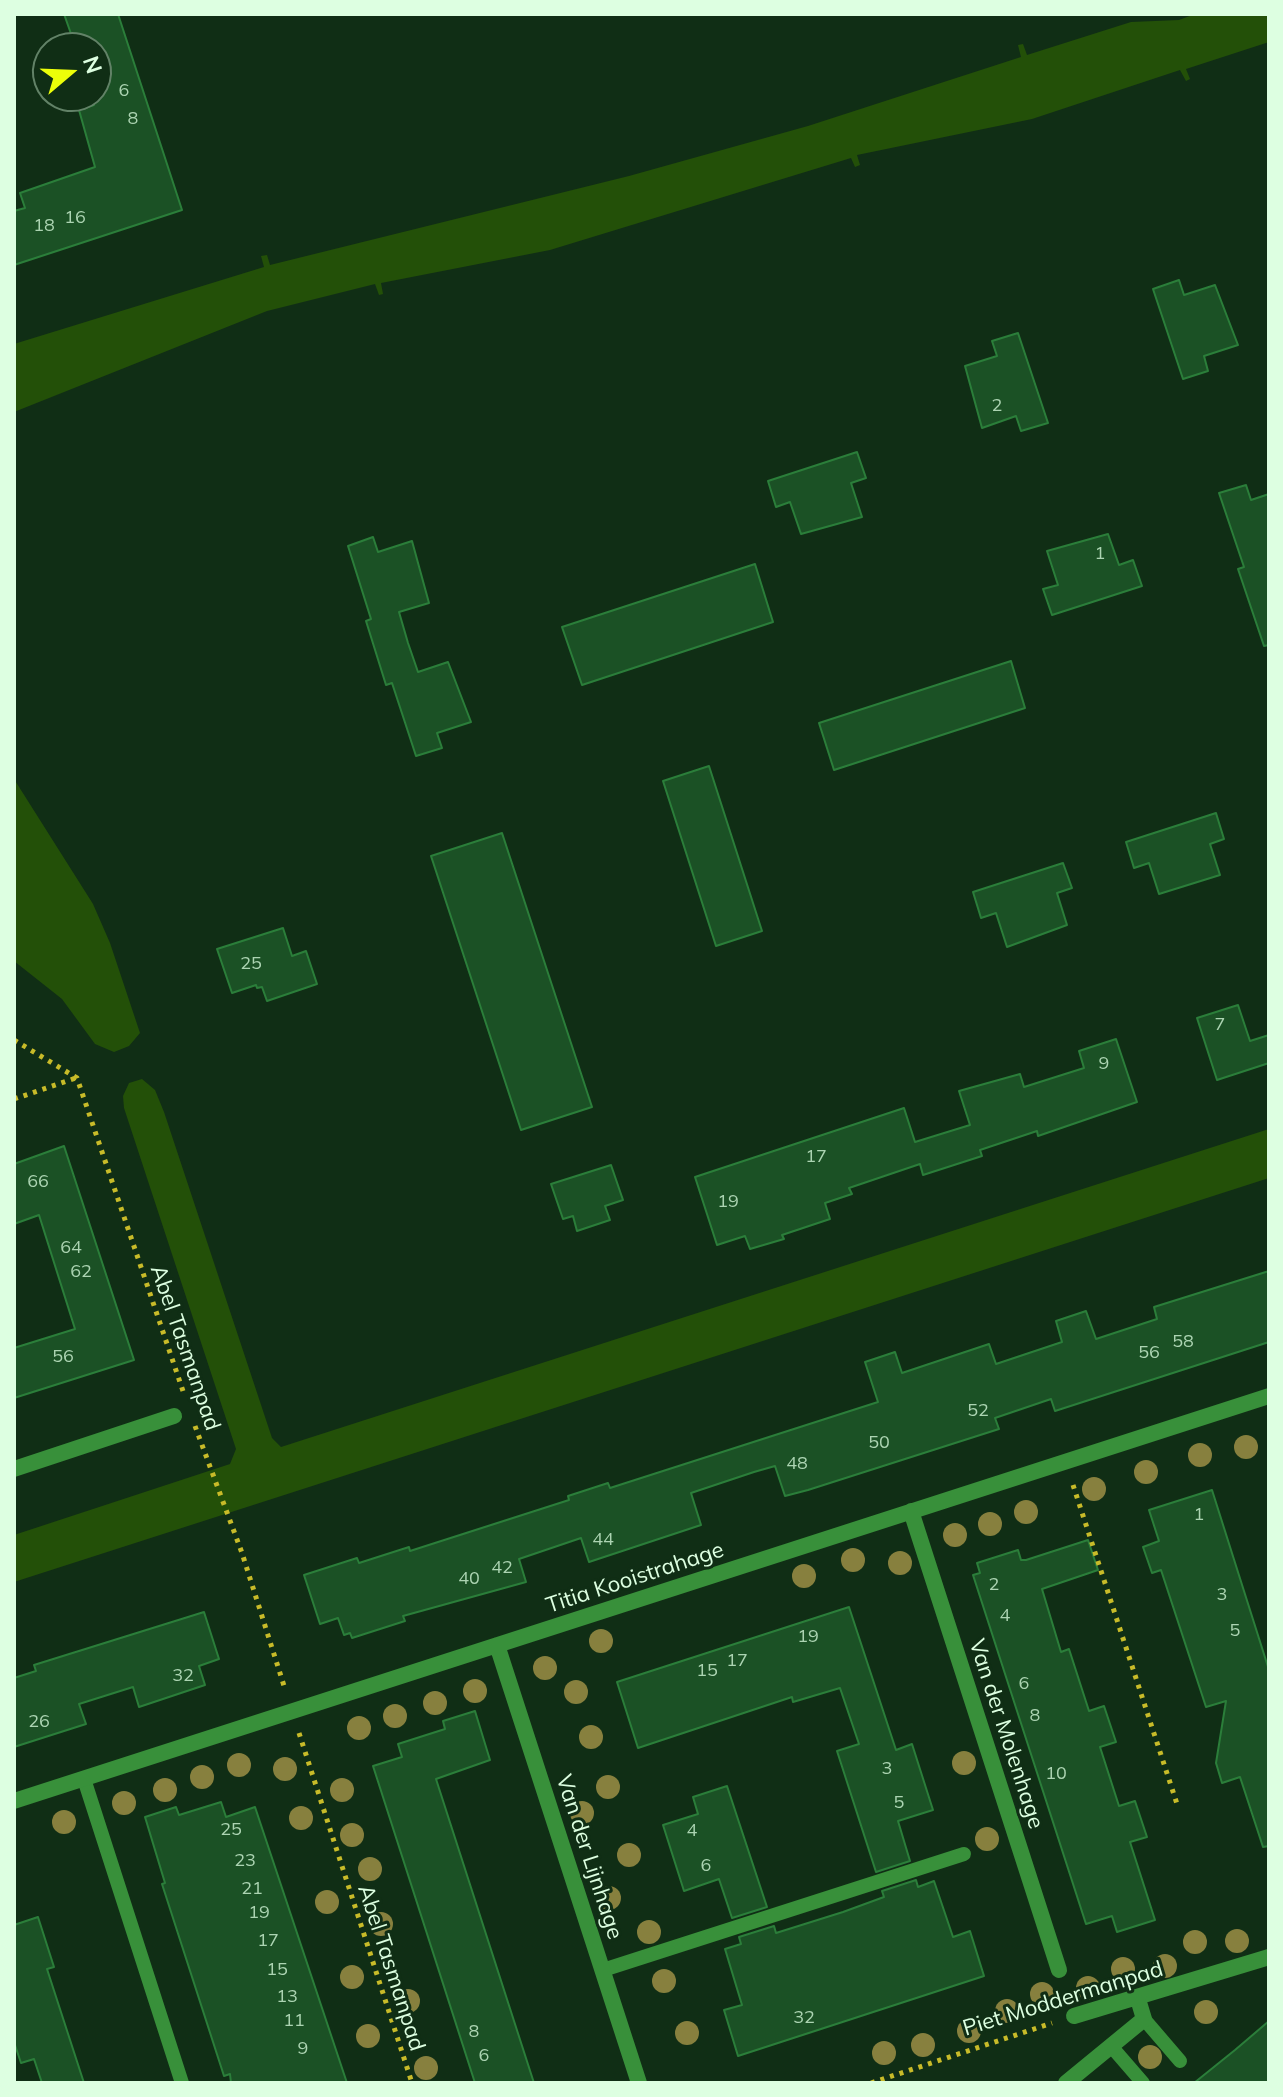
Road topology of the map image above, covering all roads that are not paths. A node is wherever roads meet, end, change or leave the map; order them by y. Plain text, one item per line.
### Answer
1 (1268, 1399) edge
2 (174, 1416) dead end
3 (14, 1469) edge
4 (911, 1511) junction
5 (497, 1645) junction
6 (84, 1779) junction
7 (14, 1801) edge
8 (964, 1854) dead end
9 (1269, 1957) edge
10 (603, 1970) junction
11 (1059, 1970) dead end
12 (1138, 1999) junction
13 (1074, 2016) road end
14 (1144, 2019) junction
15 (1111, 2046) junction
16 (1180, 2061) dead end
17 (182, 2083) edge
18 (639, 2083) edge
19 (1066, 2083) edge
20 (1143, 2083) edge

1 - 4 street, Titia Kooistrahage
2 - 3 street
4 - 5 street, Titia Kooistrahage
4 - 11 street, Van der Molenhage
5 - 6 street, Titia Kooistrahage
5 - 10 street, Van der Lijnhage
6 - 7 street, Titia Kooistrahage
6 - 17 lane
8 - 10 lane
9 - 12 street, Piet Moddermanpad
10 - 18 street, Van der Lijnhage
12 - 13 street, Piet Moddermanpad
12 - 14 street
14 - 15 street
14 - 16 lane
15 - 19 street
15 - 20 lane

